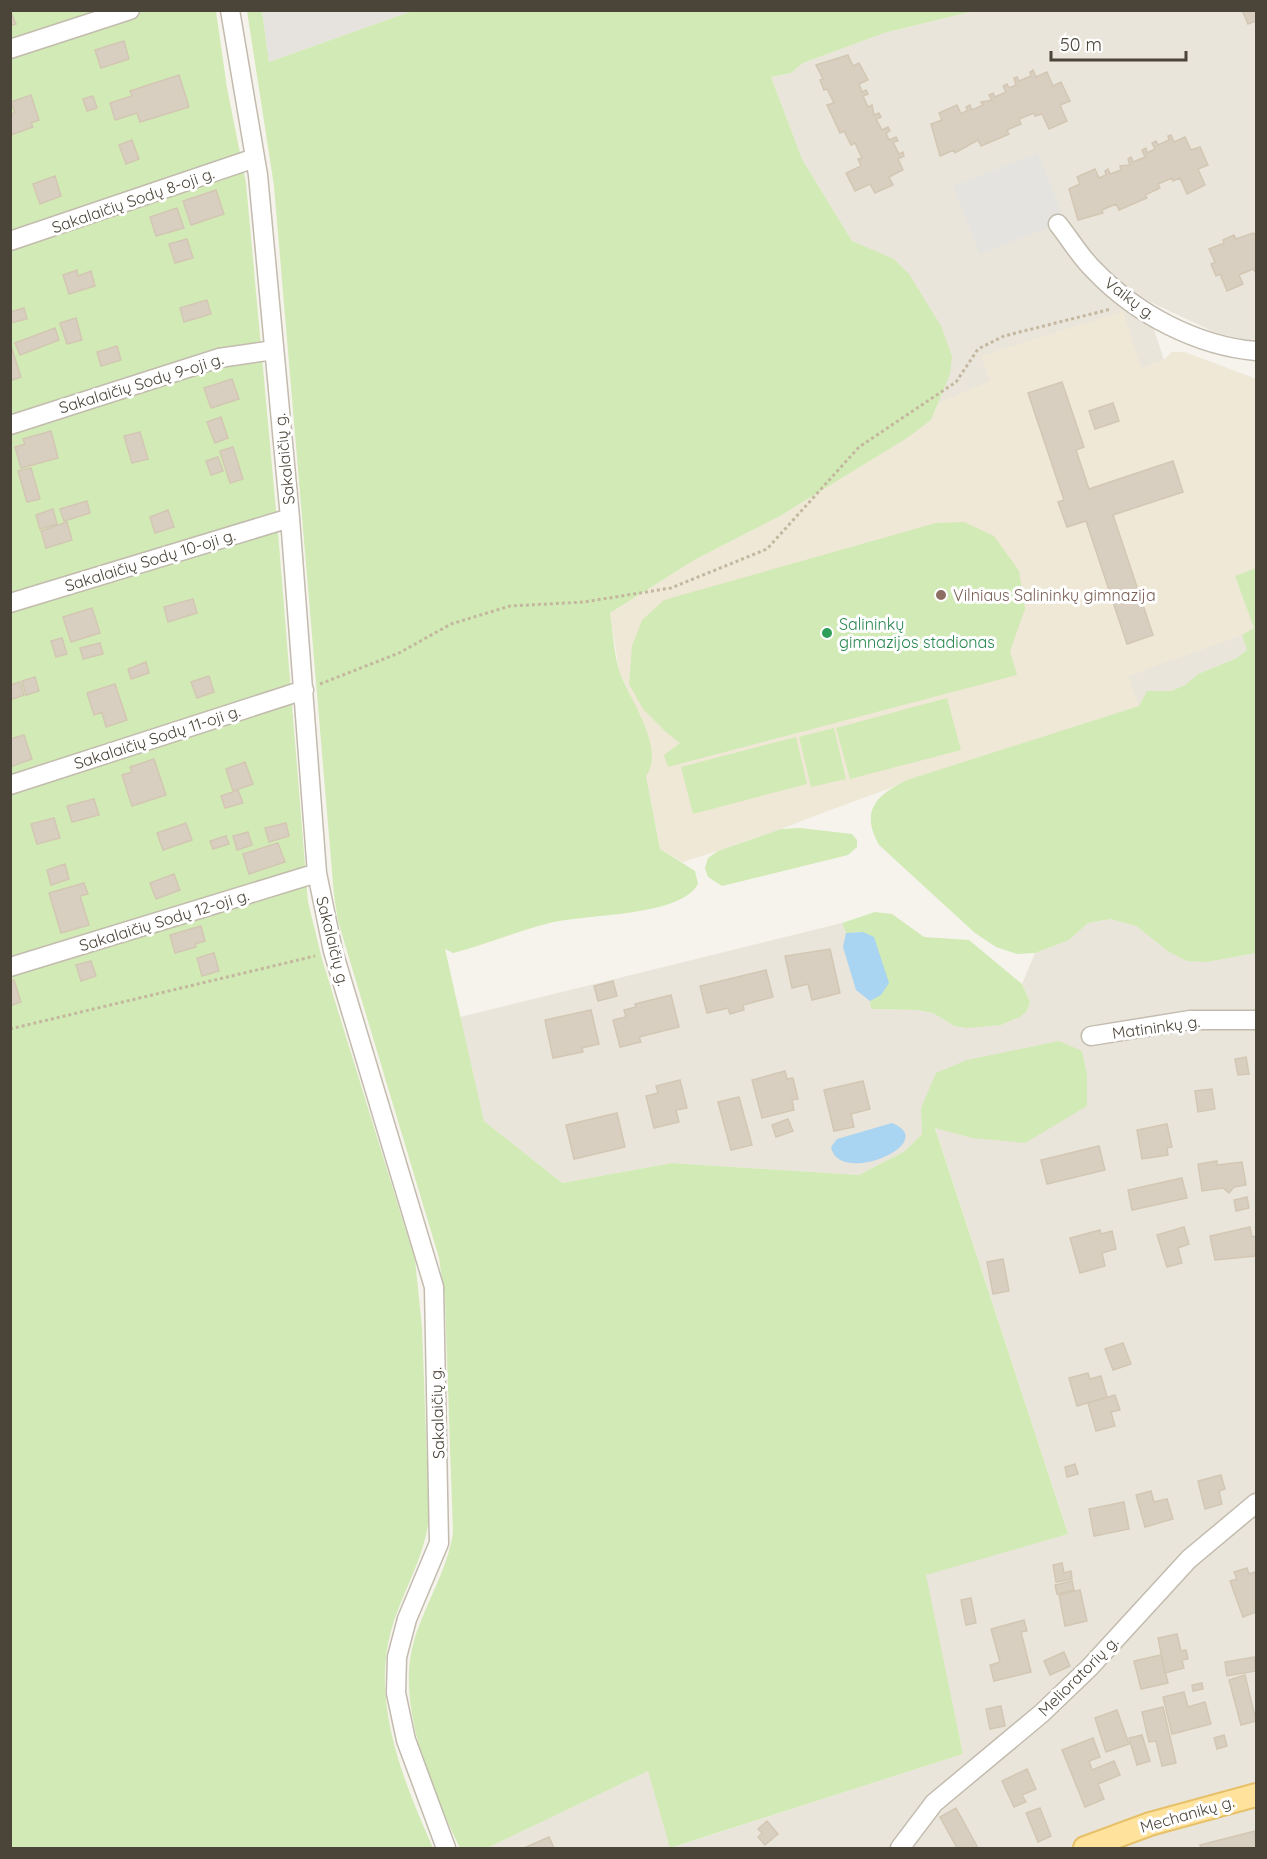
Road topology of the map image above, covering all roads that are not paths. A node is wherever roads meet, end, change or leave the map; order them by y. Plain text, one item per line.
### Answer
1 (130, 10) edge
2 (230, 10) edge
3 (10, 49) edge
4 (255, 158) junction
5 (1058, 224) dead end
6 (10, 242) edge
7 (273, 350) junction
8 (1257, 351) edge
9 (10, 424) edge
10 (290, 518) junction
11 (10, 603) edge
12 (304, 690) junction
13 (10, 785) edge
14 (318, 873) junction
15 (10, 967) edge
16 (1257, 1020) edge
17 (1091, 1036) dead end
18 (1257, 1503) edge
19 (1257, 1795) edge
20 (446, 1848) edge
21 (900, 1848) edge
22 (1085, 1848) edge

1 - 3 street
2 - 4 street, Sakalaičių g.
4 - 6 street, Sakalaičių Sodų 8-oji g.
4 - 7 street, Sakalaičių g.
5 - 8 street, Vaikų g.
7 - 9 street, Sakalaičių Sodų 9-oji g.
7 - 10 street, Sakalaičių g.
10 - 11 street, Sakalaičių Sodų 10-oji g.
10 - 12 street, Sakalaičių g.
12 - 13 street, Sakalaičių Sodų 11-oji g.
12 - 14 street, Sakalaičių g.
14 - 15 street, Sakalaičių Sodų 12-oji g.
14 - 20 street, Sakalaičių g.
16 - 17 street, Matininkų g.
18 - 21 street, Melioratorių g.
19 - 22 main road, Mechanikų g.

